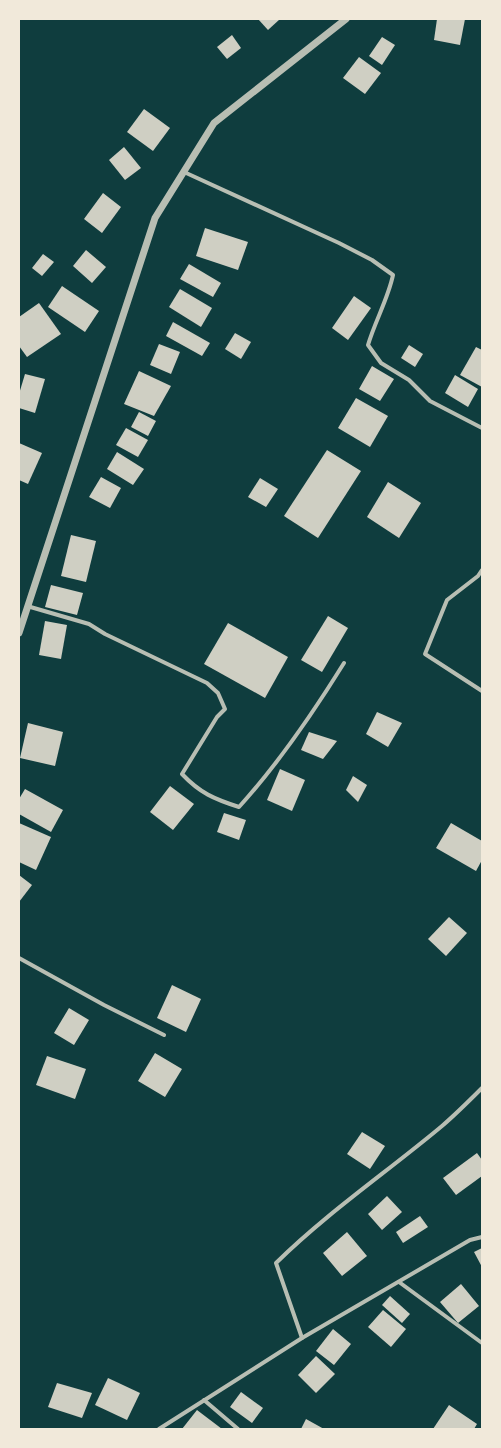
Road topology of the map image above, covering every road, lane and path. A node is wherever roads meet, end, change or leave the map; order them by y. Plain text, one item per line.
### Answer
1 (346, 19) edge
2 (184, 172) junction
3 (482, 428) edge
4 (482, 570) edge
5 (27, 606) junction
6 (19, 633) edge
7 (344, 663) dead end
8 (482, 691) edge
9 (19, 958) edge
10 (164, 1035) dead end
11 (482, 1088) edge
12 (482, 1237) edge
13 (398, 1282) junction
14 (302, 1338) junction
15 (482, 1344) edge
16 (204, 1400) junction
17 (159, 1429) edge
18 (238, 1429) edge

1 - 2 street
2 - 3 street
2 - 5 street
4 - 8 street
5 - 6 street
5 - 7 street
9 - 10 street
11 - 14 street
12 - 13 street
13 - 14 street
13 - 15 street
14 - 16 street
16 - 17 street
16 - 18 street

